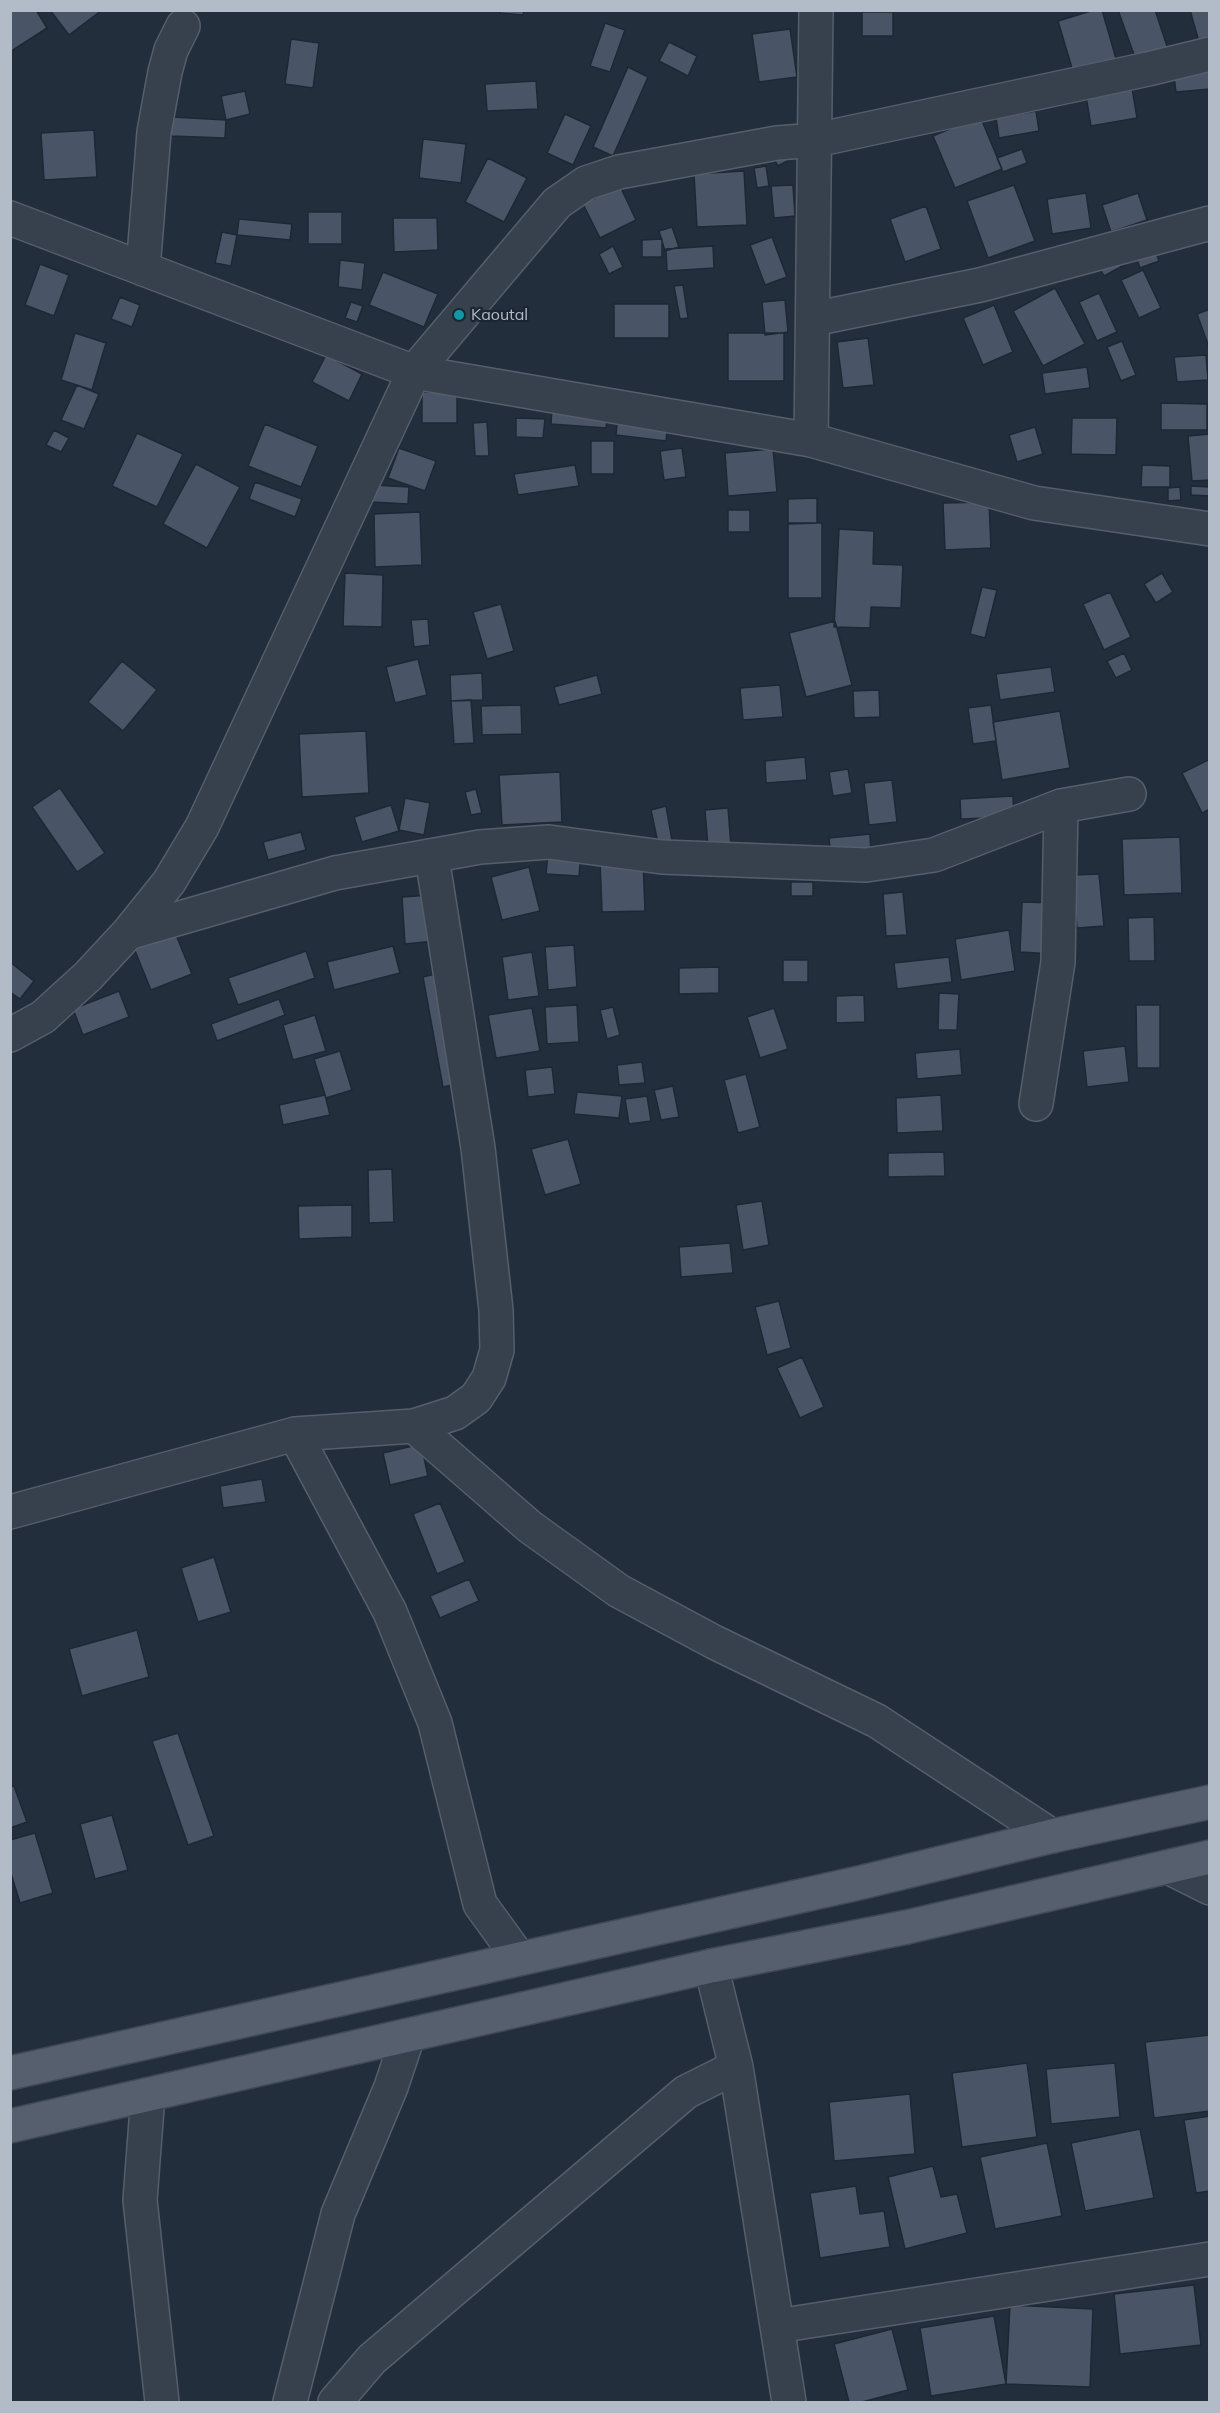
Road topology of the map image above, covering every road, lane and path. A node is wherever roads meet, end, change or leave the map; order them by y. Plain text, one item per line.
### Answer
1 (816, 10) edge
2 (183, 26) dead end
3 (1209, 54) edge
4 (816, 140) junction
5 (10, 218) edge
6 (1209, 223) edge
7 (143, 269) junction
8 (813, 319) junction
9 (414, 372) junction
10 (811, 440) junction
11 (1209, 529) edge
12 (1129, 794) dead end
13 (1061, 806) junction
14 (432, 856) junction
15 (128, 933) junction
16 (10, 1035) edge
17 (1036, 1104) dead end
18 (414, 1426) junction
19 (295, 1434) junction
20 (10, 1512) edge
21 (1209, 1802) edge
22 (1052, 1836) junction
23 (1209, 1857) edge
24 (1168, 1867) junction
25 (1209, 1888) edge
26 (519, 1958) junction
27 (711, 1966) junction
28 (408, 2036) junction
29 (736, 2067) junction
30 (10, 2073) edge
31 (148, 2095) junction
32 (10, 2126) edge
33 (1209, 2259) edge
34 (777, 2326) junction
35 (162, 2403) edge
36 (290, 2403) edge
37 (336, 2403) edge
38 (789, 2403) edge

1 - 4 street
2 - 7 street
3 - 4 street
4 - 8 street
4 - 9 street
5 - 7 street
6 - 8 street
7 - 9 street
8 - 10 street
9 - 10 street
9 - 15 street
10 - 11 street
12 - 13 street
13 - 14 street
13 - 17 street
14 - 15 street
14 - 18 street
15 - 16 street
18 - 19 street
18 - 22 street
19 - 20 street
19 - 26 street
21 - 22 main road
22 - 26 main road
23 - 24 main road
24 - 25 street
24 - 27 main road
26 - 30 main road
27 - 28 main road
27 - 29 street
28 - 31 main road
28 - 36 street
29 - 34 street
29 - 37 street
31 - 32 main road
31 - 35 street
33 - 34 street
34 - 38 street

